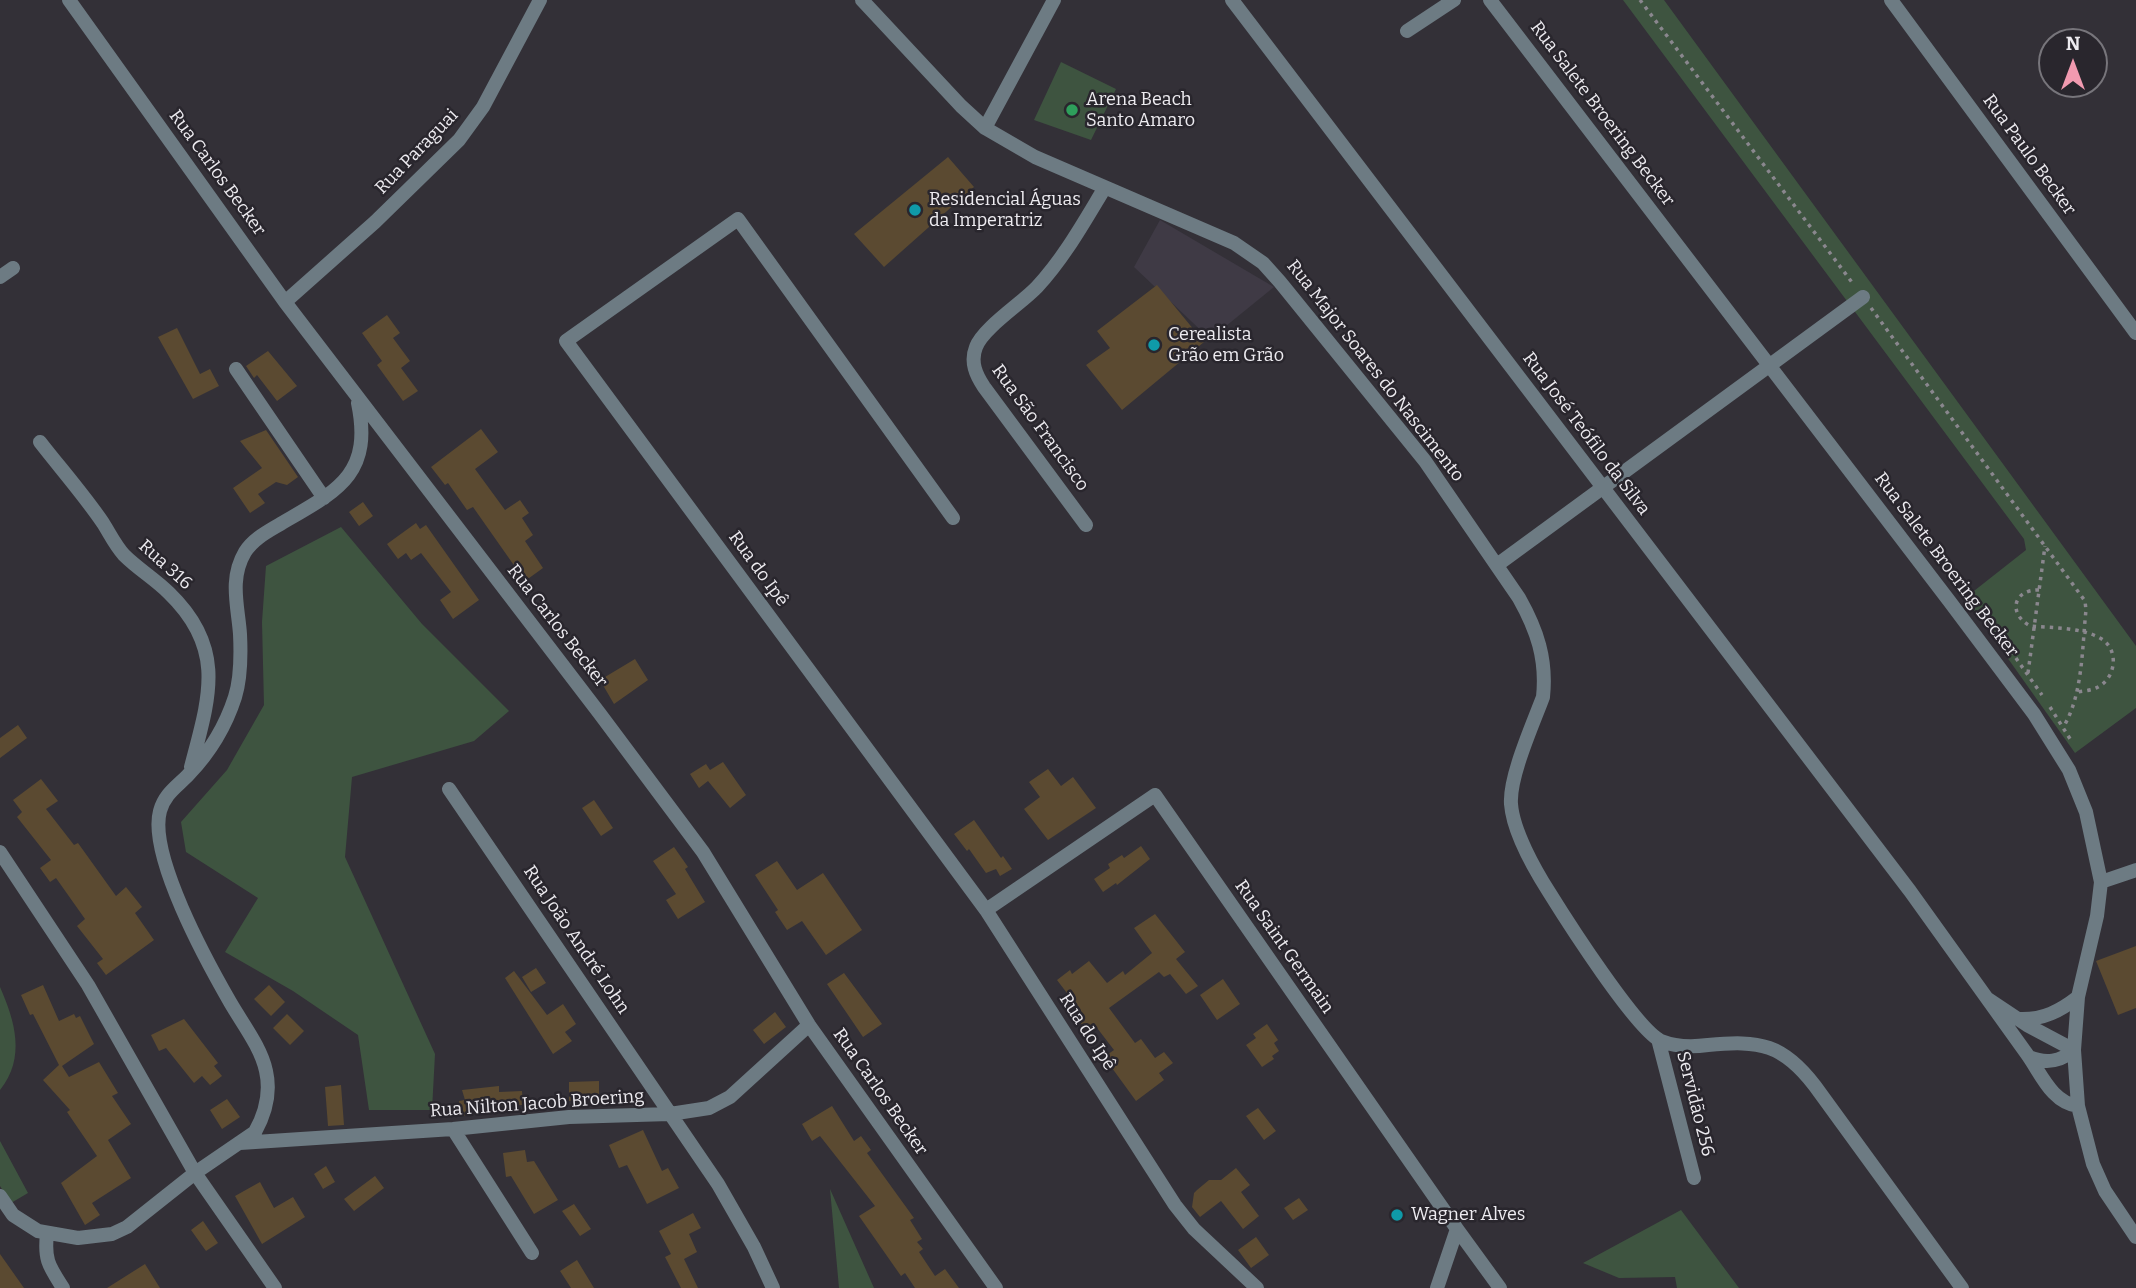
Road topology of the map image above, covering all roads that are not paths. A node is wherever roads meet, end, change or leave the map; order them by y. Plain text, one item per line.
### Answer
1 (69, 0) edge
2 (540, 0) edge
3 (862, 0) edge
4 (1054, 0) edge
5 (1232, 0) edge
6 (1454, 0) edge
7 (1490, 0) edge
8 (1891, 0) edge
9 (1407, 31) dead end
10 (985, 128) junction
11 (1104, 188) junction
12 (13, 268) dead end
13 (0, 277) edge
14 (1863, 297) road end
15 (285, 302) junction
16 (2136, 333) edge
17 (1770, 364) junction
18 (236, 369) dead end
19 (358, 398) junction
20 (40, 442) dead end
21 (1602, 487) junction
22 (324, 498) junction
23 (953, 518) dead end
24 (1086, 525) dead end
25 (1497, 565) junction
26 (188, 775) junction
27 (449, 789) dead end
28 (0, 852) edge
29 (2136, 870) edge
30 (2101, 883) junction
31 (986, 910) junction
32 (2078, 997) junction
33 (1988, 999) junction
34 (2017, 1019) junction
35 (808, 1025) junction
36 (1658, 1040) junction
37 (2074, 1050) junction
38 (2029, 1057) junction
39 (2078, 1106) junction
40 (670, 1114) junction
41 (453, 1129) junction
42 (238, 1143) junction
43 (195, 1173) junction
44 (1694, 1178) dead end
45 (0, 1196) edge
46 (1457, 1229) junction
47 (47, 1234) junction
48 (2136, 1237) edge
49 (532, 1252) dead end
50 (63, 1288) edge
51 (275, 1288) edge
52 (773, 1288) edge
53 (996, 1288) edge
54 (1257, 1288) edge
55 (1437, 1288) edge
56 (1500, 1288) edge
57 (1962, 1288) edge

1 - 15 street, Rua Carlos Becker
2 - 15 street, Rua Paraguai
3 - 10 street, Rua Major Soares do Nascimento
4 - 10 street
5 - 21 street, Rua José Teófilo da Silva
6 - 9 street
7 - 17 street, Rua Salete Broering Becker
8 - 16 street, Rua Paulo Becker
10 - 11 street, Rua Major Soares do Nascimento
11 - 24 street, Rua São Francisco
11 - 25 street, Rua Major Soares do Nascimento
12 - 13 street
14 - 17 street
15 - 19 street, Rua Carlos Becker
17 - 21 street
17 - 30 street, Rua Salete Broering Becker
18 - 22 street
19 - 22 street
19 - 35 street, Rua Carlos Becker
20 - 26 street, Rua 316
21 - 25 street
21 - 33 street, Rua José Teófilo da Silva
22 - 26 street
23 - 31 street, Rua do Ipê
25 - 36 street, Rua Major Soares do Nascimento
26 - 42 street
27 - 40 street, Rua João André Lohn
28 - 43 street
29 - 30 street
30 - 32 street, Rua Salete Broering Becker
31 - 46 street, Rua Saint Germain
31 - 54 street, Rua do Ipê
32 - 34 street
32 - 37 street, Rua Salete Broering Becker
33 - 34 street
33 - 38 street, Rua José Teófilo da Silva
34 - 37 street
35 - 40 street, Rua Nilton Jacob Broering
35 - 53 street, Rua Carlos Becker
36 - 44 street, Servidão 256
36 - 57 street
37 - 38 street
37 - 39 street, Rua Salete Broering Becker
38 - 39 street, Rua José Teófilo da Silva
39 - 48 street, Rua Salete Broering Becker
40 - 41 street, Rua Nilton Jacob Broering
40 - 52 street, Rua João André Lohn
41 - 42 street, Rua Nilton Jacob Broering
41 - 49 street
42 - 43 street
43 - 47 street
43 - 51 street
45 - 47 street
46 - 55 street
46 - 56 street, Rua Saint Germain
47 - 50 street

